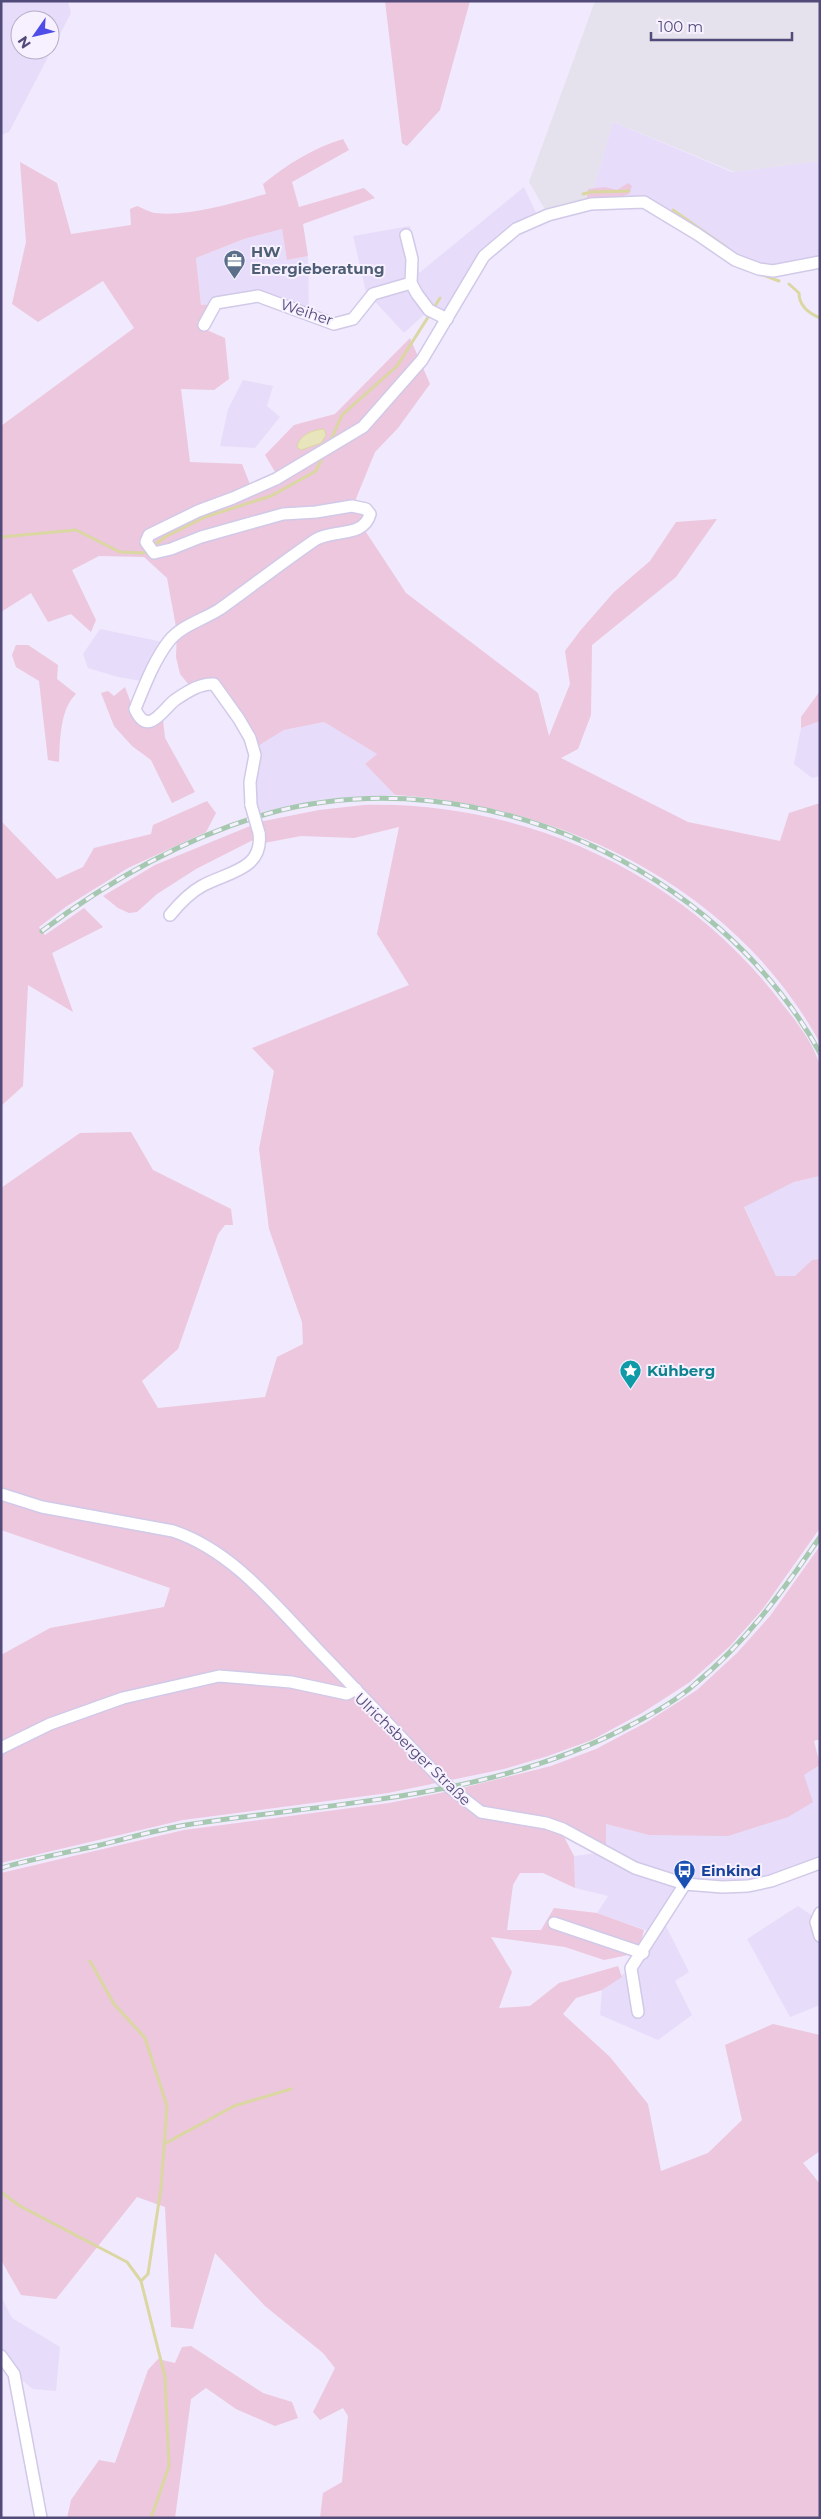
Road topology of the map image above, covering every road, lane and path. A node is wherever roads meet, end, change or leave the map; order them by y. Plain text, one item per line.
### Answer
1 (406, 235) dead end
2 (820, 262) edge
3 (411, 283) junction
4 (438, 314) junction
5 (204, 325) dead end
6 (170, 915) dead end
7 (1, 1494) edge
8 (356, 1689) junction
9 (1, 1748) edge
10 (820, 1863) edge
11 (686, 1884) junction
12 (820, 1913) edge
13 (554, 1923) dead end
14 (820, 1936) edge
15 (643, 1953) junction
16 (638, 2012) dead end
17 (1, 2356) edge
18 (41, 2518) edge

1 - 3 street
2 - 4 street
3 - 4 street
3 - 5 street, Weiher
4 - 6 street, bridge
7 - 8 street
8 - 9 street, Ulrichsberger Straße
8 - 11 street, Ulrichsberger Straße
10 - 11 street, Ulrichsberger Straße
11 - 15 street
12 - 14 street
13 - 15 street
15 - 16 street
17 - 18 street

